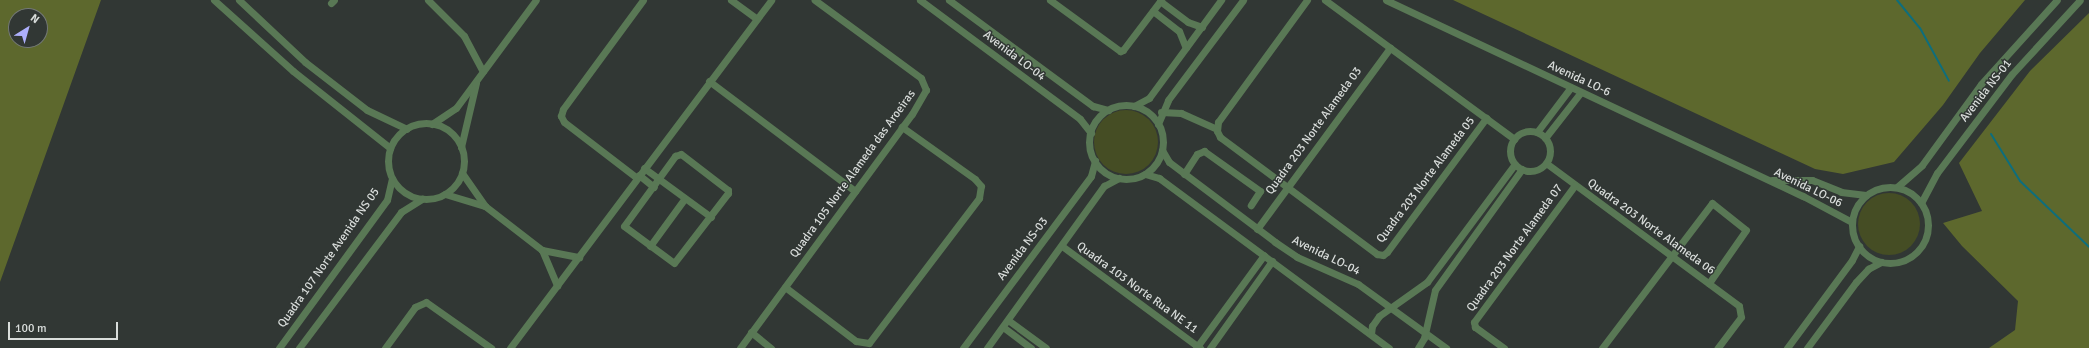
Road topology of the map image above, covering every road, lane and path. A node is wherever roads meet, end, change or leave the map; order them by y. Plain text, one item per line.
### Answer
1 (214, 0) edge
2 (238, 0) edge
3 (428, 0) edge
4 (536, 0) edge
5 (643, 0) edge
6 (732, 0) edge
7 (771, 0) edge
8 (816, 0) edge
9 (920, 0) edge
10 (949, 0) edge
11 (1050, 0) edge
12 (1220, 0) edge
13 (1242, 0) edge
14 (1307, 0) edge
15 (1325, 0) edge
16 (1386, 0) edge
17 (2057, 0) edge
18 (2080, 0) edge
19 (1161, 1) edge
20 (1153, 11) junction
21 (757, 19) junction
22 (1202, 26) junction
23 (1186, 48) junction
24 (1390, 48) junction
25 (484, 71) junction
26 (477, 80) junction
27 (710, 81) junction
28 (1570, 87) junction
29 (1580, 92) junction
30 (1134, 106) junction
31 (1108, 110) junction
32 (1161, 112) junction
33 (1486, 118) junction
34 (432, 124) junction
35 (1158, 124) junction
36 (902, 127) junction
37 (407, 129) junction
38 (1217, 129) junction
39 (1537, 132) junction
40 (1091, 133) junction
41 (1545, 138) junction
42 (1514, 139) junction
43 (461, 147) junction
44 (390, 148) junction
45 (1162, 150) junction
46 (1095, 162) junction
47 (1546, 163) junction
48 (1515, 164) junction
49 (644, 168) junction
50 (1522, 169) junction
51 (462, 173) junction
52 (1145, 174) junction
53 (1184, 174) junction
54 (638, 176) junction
55 (1118, 178) junction
56 (1763, 178) junction
57 (392, 179) junction
58 (659, 180) junction
59 (1575, 185) junction
60 (654, 187) junction
61 (1287, 187) junction
62 (1897, 187) junction
63 (856, 191) junction
64 (445, 194) junction
65 (1866, 195) junction
66 (685, 198) junction
67 (422, 199) junction
68 (1921, 203) junction
69 (1251, 205) dead end
70 (485, 206) junction
71 (711, 217) junction
72 (1852, 222) junction
73 (1257, 229) junction
74 (650, 246) junction
75 (1062, 246) junction
76 (1859, 246) junction
77 (542, 250) junction
78 (1264, 255) junction
79 (1671, 255) junction
80 (579, 257) junction
81 (1272, 261) junction
82 (1881, 262) junction
83 (1709, 283) junction
84 (557, 286) junction
85 (785, 287) junction
86 (1390, 307) junction
87 (1008, 320) junction
88 (1003, 327) junction
89 (751, 332) junction
90 (1426, 333) junction
91 (1371, 334) junction
92 (1380, 342) junction
93 (1198, 347) edge
94 (279, 348) edge
95 (299, 348) edge
96 (385, 348) edge
97 (491, 348) edge
98 (510, 348) edge
99 (740, 348) edge
100 (771, 348) edge
101 (963, 348) edge
102 (987, 348) edge
103 (1031, 348) edge
104 (1046, 348) edge
105 (1210, 348) edge
106 (1376, 348) edge
107 (1389, 348) edge
108 (1418, 348) edge
109 (1446, 348) edge
110 (1504, 348) edge
111 (1602, 348) edge
112 (1718, 348) edge
113 (1787, 348) edge
114 (1807, 348) edge

1 - 44 street
2 - 37 street
3 - 25 street
4 - 25 street
5 - 54 street
6 - 21 street
7 - 21 street
8 - 36 street, Quadra 105 Norte Alameda das Aroeiras
9 - 40 street, Avenida LO-04
10 - 31 street, Avenida LO-04
11 - 20 street
12 - 22 street
13 - 32 street
14 - 38 street
15 - 24 street
16 - 28 street, Avenida LO-6
17 - 62 street, Avenida NS-01
18 - 68 street, Avenida NS-01
19 - 20 street
19 - 22 street
20 - 23 street
21 - 27 street
22 - 23 street
23 - 30 street
24 - 33 street
24 - 61 street, Quadra 203 Norte Alameda 03
25 - 26 street
26 - 34 street
26 - 43 street
27 - 49 street
27 - 63 street
28 - 29 street, Avenida LO-6
28 - 39 street
29 - 41 street
29 - 56 street, Avenida LO-6
30 - 31 street
30 - 35 street
31 - 40 street
32 - 35 street
32 - 38 street
33 - 42 street
33 - 61 street, Quadra 203 Norte Alameda 05
34 - 37 street
34 - 43 street
35 - 45 street
36 - 63 street, Quadra 105 Norte Alameda das Aroeiras
36 - 85 street
37 - 44 street
38 - 61 street
39 - 41 street
39 - 42 street
40 - 46 street
41 - 47 street
42 - 48 street
43 - 51 street
44 - 57 street
45 - 52 street
45 - 53 street, Avenida LO-04
46 - 55 street
46 - 101 street, Avenida NS-03
47 - 50 street
47 - 59 street, Quadra 203 Norte Alameda 06
48 - 50 street
48 - 86 street
49 - 54 street
49 - 58 street
50 - 90 street
51 - 64 street
51 - 70 street
52 - 55 street
52 - 78 street
53 - 69 street
53 - 73 street, Avenida LO-04
54 - 60 street
54 - 80 street
55 - 75 street
56 - 65 street, Avenida LO-06
56 - 72 street, Avenida LO-06
57 - 67 street
57 - 94 street, Quadra 107 Norte Avenida NS 05
58 - 60 street
58 - 66 street
58 - 71 street
59 - 79 street, Quadra 203 Norte Alameda 06
59 - 110 street, Quadra 203 Norte Alameda 07
60 - 74 street
61 - 73 street, Quadra 203 Norte Alameda 03
62 - 65 street
62 - 68 street
63 - 85 street, Quadra 105 Norte Alameda das Aroeiras
64 - 67 street
64 - 70 street
65 - 72 street
66 - 71 street
66 - 74 street
67 - 95 street
68 - 82 street
70 - 77 street
71 - 74 street
72 - 76 street
73 - 86 street, Avenida LO-04
75 - 87 street
75 - 93 street, Quadra 103 Norte Rua NE 11
76 - 82 street
76 - 113 street
77 - 80 street
77 - 84 street
78 - 81 street
78 - 93 street
79 - 83 street, Quadra 203 Norte Alameda 06
79 - 83 street
79 - 111 street
80 - 84 street
81 - 91 street
81 - 105 street
82 - 114 street
83 - 112 street, Quadra 203 Norte Alameda 06
84 - 98 street
85 - 89 street, Quadra 105 Norte Alameda das Aroeiras
86 - 90 street, Avenida LO-04
86 - 91 street
87 - 88 street
87 - 104 street
88 - 102 street
88 - 103 street
89 - 99 street, Quadra 105 Norte Alameda das Aroeiras
89 - 100 street
90 - 108 street
90 - 109 street, Avenida LO-04
91 - 92 street
92 - 106 street
92 - 107 street
96 - 97 street

